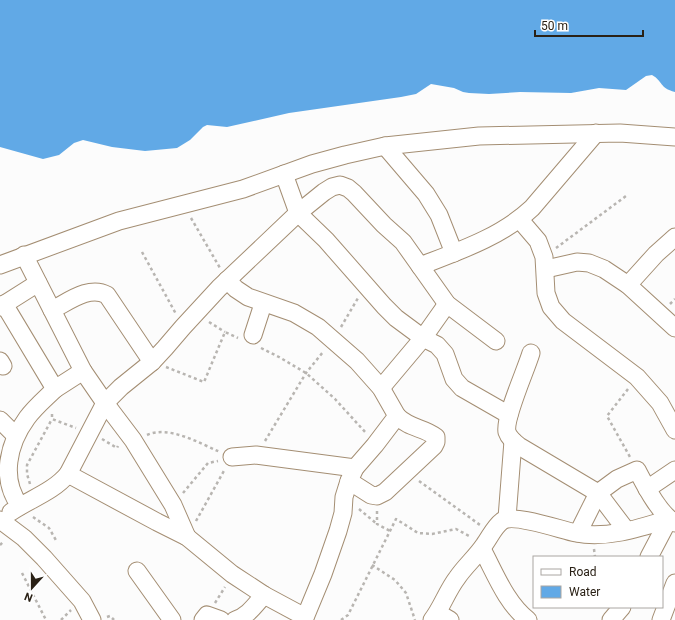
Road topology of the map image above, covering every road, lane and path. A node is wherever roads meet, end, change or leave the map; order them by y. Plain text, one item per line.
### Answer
1 (596, 133) junction
2 (675, 137) edge
3 (385, 146) junction
4 (284, 174) junction
5 (626, 196) dead end
6 (183, 204) junction
7 (298, 213) junction
8 (520, 220) junction
9 (675, 237) edge
10 (142, 252) dead end
11 (454, 253) junction
12 (24, 255) junction
13 (545, 263) junction
14 (0, 264) edge
15 (420, 266) junction
16 (227, 280) junction
17 (38, 283) junction
18 (366, 284) junction
19 (628, 285) junction
20 (263, 304) junction
21 (447, 304) junction
22 (2, 306) edge
23 (52, 310) junction
24 (183, 327) junction
25 (675, 328) edge
26 (423, 338) junction
27 (250, 340) junction
28 (332, 340) junction
29 (496, 341) dead end
30 (531, 353) dead end
31 (152, 362) junction
32 (83, 370) junction
33 (306, 373) junction
34 (637, 377) junction
35 (381, 388) junction
36 (55, 389) junction
37 (104, 404) junction
38 (509, 415) junction
39 (397, 416) junction
40 (52, 419) dead end
41 (0, 420) edge
42 (675, 430) edge
43 (15, 435) junction
44 (133, 440) junction
45 (513, 441) junction
46 (375, 445) junction
47 (256, 455) junction
48 (232, 457) junction
49 (638, 470) junction
50 (675, 470) edge
51 (407, 472) junction
52 (68, 474) junction
53 (349, 482) junction
54 (647, 489) junction
55 (598, 493) junction
56 (377, 496) junction
57 (36, 497) junction
58 (173, 505) junction
59 (20, 506) junction
60 (507, 518) junction
61 (0, 520) edge
62 (672, 521) edge
63 (377, 524) junction
64 (626, 530) junction
65 (390, 531) junction
66 (578, 533) junction
67 (187, 537) junction
68 (57, 542) dead end
69 (486, 542) junction
70 (651, 556) edge
71 (372, 565) junction
72 (137, 571) dead end
73 (22, 573) dead end
74 (232, 574) junction
75 (675, 583) edge
76 (264, 595) junction
77 (210, 618) edge
78 (440, 618) edge
79 (305, 619) edge
80 (46, 620) edge
81 (92, 620) edge
82 (172, 620) edge
83 (235, 620) edge
84 (341, 620) edge
85 (415, 620) edge
86 (528, 620) edge
87 (661, 620) edge

1 - 2 street
1 - 3 street
1 - 8 street
3 - 4 street
3 - 11 street
4 - 6 street
4 - 7 street
5 - 13 path
6 - 12 street
6 - 16 path
7 - 15 street
7 - 16 street
7 - 18 street
8 - 11 street
8 - 13 street
9 - 19 street
10 - 24 path
11 - 15 street
12 - 14 street
12 - 17 street
13 - 19 street
13 - 34 street
15 - 21 street
16 - 20 street
16 - 24 street
17 - 22 street
17 - 23 street
18 - 26 street
18 - 28 path
19 - 25 street
20 - 27 street
20 - 28 street
21 - 26 street
21 - 29 street
22 - 36 street
23 - 31 street
23 - 32 street
24 - 31 street
26 - 35 street
26 - 38 street
27 - 31 path
27 - 33 path
28 - 33 path
28 - 35 street
30 - 38 street
31 - 37 street
32 - 36 street
32 - 37 street
33 - 46 path
33 - 47 path
34 - 42 street
34 - 49 path
35 - 39 street
36 - 43 street
37 - 44 street
37 - 52 street
38 - 45 street
39 - 46 street
39 - 51 street
40 - 57 path
41 - 43 street
43 - 59 street
44 - 48 path
44 - 58 street
45 - 55 street
45 - 60 street
46 - 53 street
47 - 48 street
47 - 53 street
48 - 58 path
48 - 67 path
49 - 54 street
49 - 55 street
50 - 54 street
51 - 56 street
51 - 69 path
52 - 57 street
52 - 67 street
53 - 56 street
53 - 63 path
53 - 79 street
54 - 62 street
55 - 64 street
55 - 66 street
56 - 63 path
57 - 59 street
58 - 67 street
59 - 61 street
59 - 68 path
60 - 66 street
60 - 69 street
61 - 81 street
62 - 64 street
62 - 70 street
63 - 65 path
64 - 66 street
65 - 69 path
65 - 71 path
67 - 74 street
69 - 78 street
69 - 86 street
71 - 84 path
71 - 85 path
72 - 82 street
73 - 80 path
74 - 76 street
74 - 77 path
75 - 87 street
76 - 79 street
76 - 83 street

